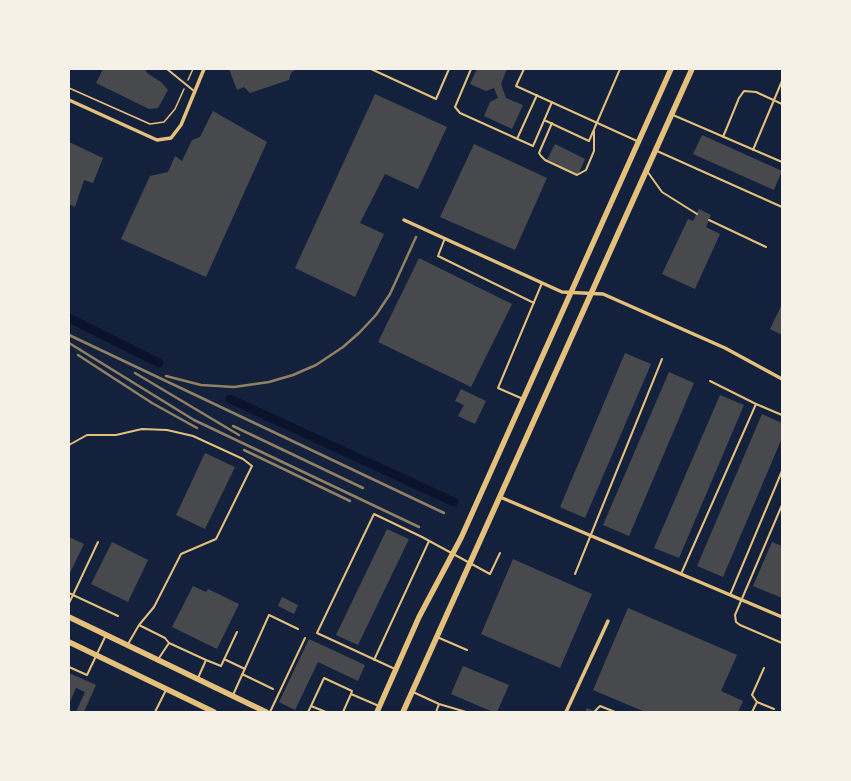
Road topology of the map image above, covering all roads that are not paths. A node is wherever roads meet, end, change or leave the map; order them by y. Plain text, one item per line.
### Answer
1 (167, 69) edge
2 (204, 69) edge
3 (371, 69) edge
4 (450, 69) edge
5 (471, 69) edge
6 (524, 69) edge
7 (620, 69) edge
8 (671, 69) edge
9 (692, 69) edge
10 (782, 81) edge
11 (194, 92) junction
12 (537, 95) junction
13 (69, 100) edge
14 (774, 100) junction
15 (552, 102) junction
16 (782, 104) edge
17 (672, 114) junction
18 (544, 120) junction
19 (596, 122) junction
20 (552, 123) junction
21 (594, 131) junction
22 (723, 137) junction
23 (517, 139) junction
24 (638, 142) junction
25 (656, 150) junction
26 (753, 150) junction
27 (782, 162) edge
28 (646, 171) junction
29 (782, 207) edge
30 (697, 214) dead end
31 (404, 220) dead end
32 (709, 220) dead end
33 (445, 238) junction
34 (766, 247) dead end
35 (542, 283) junction
36 (571, 292) junction
37 (591, 294) junction
38 (534, 303) junction
39 (662, 359) dead end
40 (782, 379) edge
41 (710, 381) dead end
42 (523, 399) junction
43 (756, 404) junction
44 (782, 416) edge
45 (69, 445) edge
46 (782, 471) edge
47 (500, 496) junction
48 (782, 505) edge
49 (590, 535) junction
50 (429, 541) junction
51 (98, 542) dead end
52 (500, 553) dead end
53 (453, 554) junction
54 (470, 563) junction
55 (575, 574) dead end
56 (681, 574) junction
57 (69, 593) edge
58 (73, 595) junction
59 (730, 595) junction
60 (741, 600) junction
61 (69, 603) edge
62 (118, 616) dead end
63 (69, 617) edge
64 (782, 617) edge
65 (608, 621) dead end
66 (139, 625) junction
67 (298, 629) dead end
68 (237, 632) dead end
69 (106, 635) junction
70 (436, 636) junction
71 (304, 638) dead end
72 (69, 642) edge
73 (169, 643) junction
74 (782, 643) edge
75 (127, 645) junction
76 (467, 650) dead end
77 (97, 656) junction
78 (224, 659) junction
79 (158, 660) junction
80 (206, 660) junction
81 (374, 660) junction
82 (69, 667) edge
83 (245, 668) junction
84 (764, 668) dead end
85 (396, 670) junction
86 (242, 674) junction
87 (197, 679) junction
88 (166, 689) junction
89 (272, 689) dead end
90 (412, 692) junction
91 (351, 694) junction
92 (232, 696) junction
93 (757, 702) junction
94 (439, 704) junction
95 (311, 706) junction
96 (379, 709) edge
97 (774, 709) dead end
98 (155, 712) edge
99 (214, 712) edge
100 (266, 712) edge
101 (270, 712) edge
102 (308, 712) edge
103 (326, 712) edge
104 (343, 712) edge
105 (403, 712) edge
106 (436, 712) edge
107 (466, 712) edge
108 (566, 712) edge
109 (594, 712) edge
110 (615, 712) edge
111 (752, 712) edge

1 - 11 lane
2 - 11 street
3 - 4 lane
5 - 23 lane
6 - 12 lane
7 - 19 lane
8 - 24 main road
9 - 17 main road
10 - 14 lane
11 - 13 street
12 - 15 lane
12 - 23 lane
14 - 16 lane
14 - 22 lane
14 - 26 lane
15 - 18 lane
15 - 19 lane
17 - 22 lane
17 - 25 main road
18 - 20 lane
18 - 23 lane
19 - 21 lane
19 - 24 lane
20 - 21 lane
20 - 21 lane
22 - 26 lane
24 - 36 main road
25 - 28 main road
25 - 29 lane
26 - 27 lane
28 - 30 lane
28 - 37 main road
31 - 33 street
32 - 34 lane
33 - 35 street
33 - 38 lane
35 - 36 street
35 - 38 lane
36 - 37 street
36 - 42 main road
37 - 40 street
37 - 47 main road
38 - 42 lane
39 - 49 lane
41 - 43 lane
42 - 53 main road
43 - 44 lane
43 - 56 lane
45 - 66 lane
46 - 59 lane
47 - 49 street
47 - 54 main road
48 - 60 lane
49 - 55 lane
49 - 56 street
50 - 53 lane
50 - 81 lane
50 - 81 lane
51 - 58 lane
52 - 54 lane
53 - 54 lane
53 - 85 main road
54 - 70 main road
56 - 59 street
57 - 58 lane
58 - 61 lane
58 - 62 lane
59 - 60 street
60 - 64 street
60 - 74 lane
63 - 69 main road
65 - 108 street
66 - 73 lane
66 - 75 lane
67 - 83 lane
68 - 78 lane
69 - 75 main road
69 - 77 lane
70 - 76 lane
70 - 90 main road
71 - 101 lane
72 - 77 main road
73 - 79 lane
73 - 80 lane
75 - 79 main road
77 - 82 lane
77 - 88 main road
78 - 80 lane
78 - 83 lane
79 - 87 main road
80 - 87 lane
81 - 85 lane
83 - 86 lane
84 - 93 lane
85 - 96 main road
86 - 89 lane
86 - 92 lane
87 - 92 main road
88 - 98 lane
88 - 99 main road
90 - 94 lane
90 - 105 main road
91 - 95 lane
91 - 96 lane
91 - 104 lane
92 - 100 main road
93 - 97 lane
93 - 111 lane
94 - 106 lane
94 - 107 lane
95 - 102 lane
95 - 103 lane
109 - 110 lane

